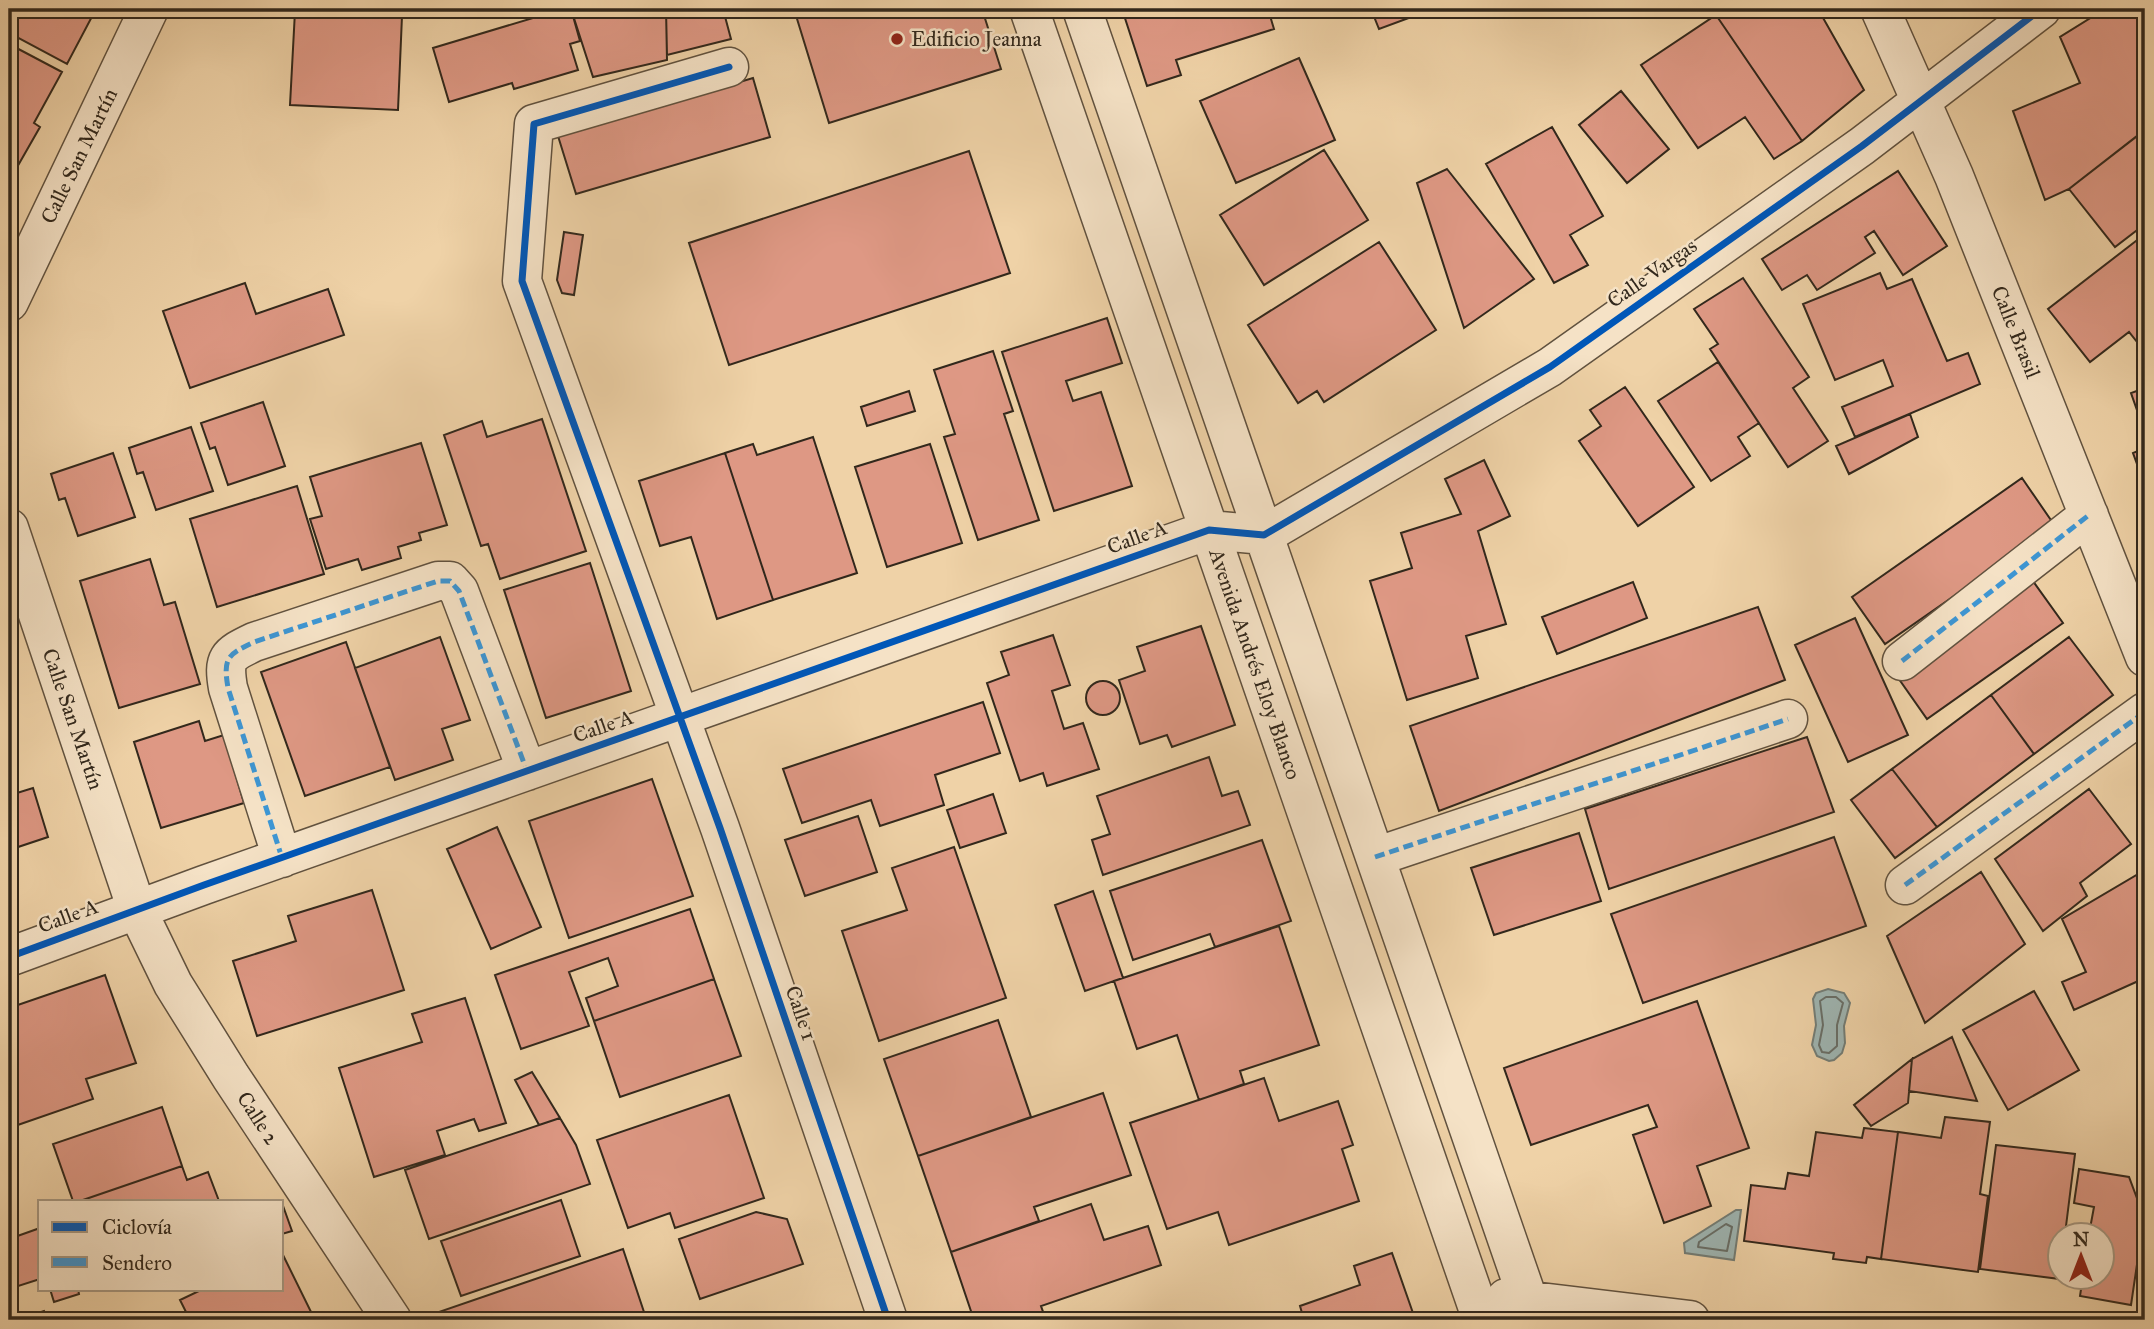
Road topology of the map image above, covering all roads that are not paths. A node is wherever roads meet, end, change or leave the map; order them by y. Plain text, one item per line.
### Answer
1 (149, 9) edge
2 (1029, 9) edge
3 (1082, 9) edge
4 (1880, 9) edge
5 (2040, 9) edge
6 (729, 67) dead end
7 (1921, 101) junction
8 (9, 302) edge
9 (2089, 515) junction
10 (9, 528) edge
11 (1209, 530) junction
12 (1264, 535) junction
13 (2145, 657) edge
14 (1902, 660) dead end
15 (2145, 712) edge
16 (679, 717) junction
17 (1788, 719) dead end
18 (527, 771) junction
19 (1375, 857) junction
20 (282, 858) junction
21 (1905, 885) dead end
22 (137, 909) junction
23 (9, 957) edge
24 (1477, 1307) edge
25 (1532, 1310) edge
26 (392, 1320) edge
27 (888, 1320) edge
28 (1690, 1320) edge

1 - 8 street, Calle San Martín
2 - 11 street, Avenida Andrés Eloy Blanco
3 - 12 street
4 - 7 street, Calle Brasil
5 - 7 street, Calle Vargas
6 - 16 street, Calle 1
7 - 9 street, Calle Brasil
7 - 12 street, Calle Vargas
9 - 13 street, Calle Brasil
9 - 14 street
10 - 22 street, Calle San Martín
11 - 12 street
11 - 16 street, Calle A
11 - 24 street, Avenida Andrés Eloy Blanco
12 - 19 street
15 - 21 street
16 - 18 street, Calle A
16 - 27 street, Calle 1
17 - 19 street
18 - 20 street, Calle A
18 - 20 street
19 - 25 street
20 - 22 street, Calle A
22 - 23 street, Calle A
22 - 26 street, Calle 2
24 - 25 street
25 - 28 street

